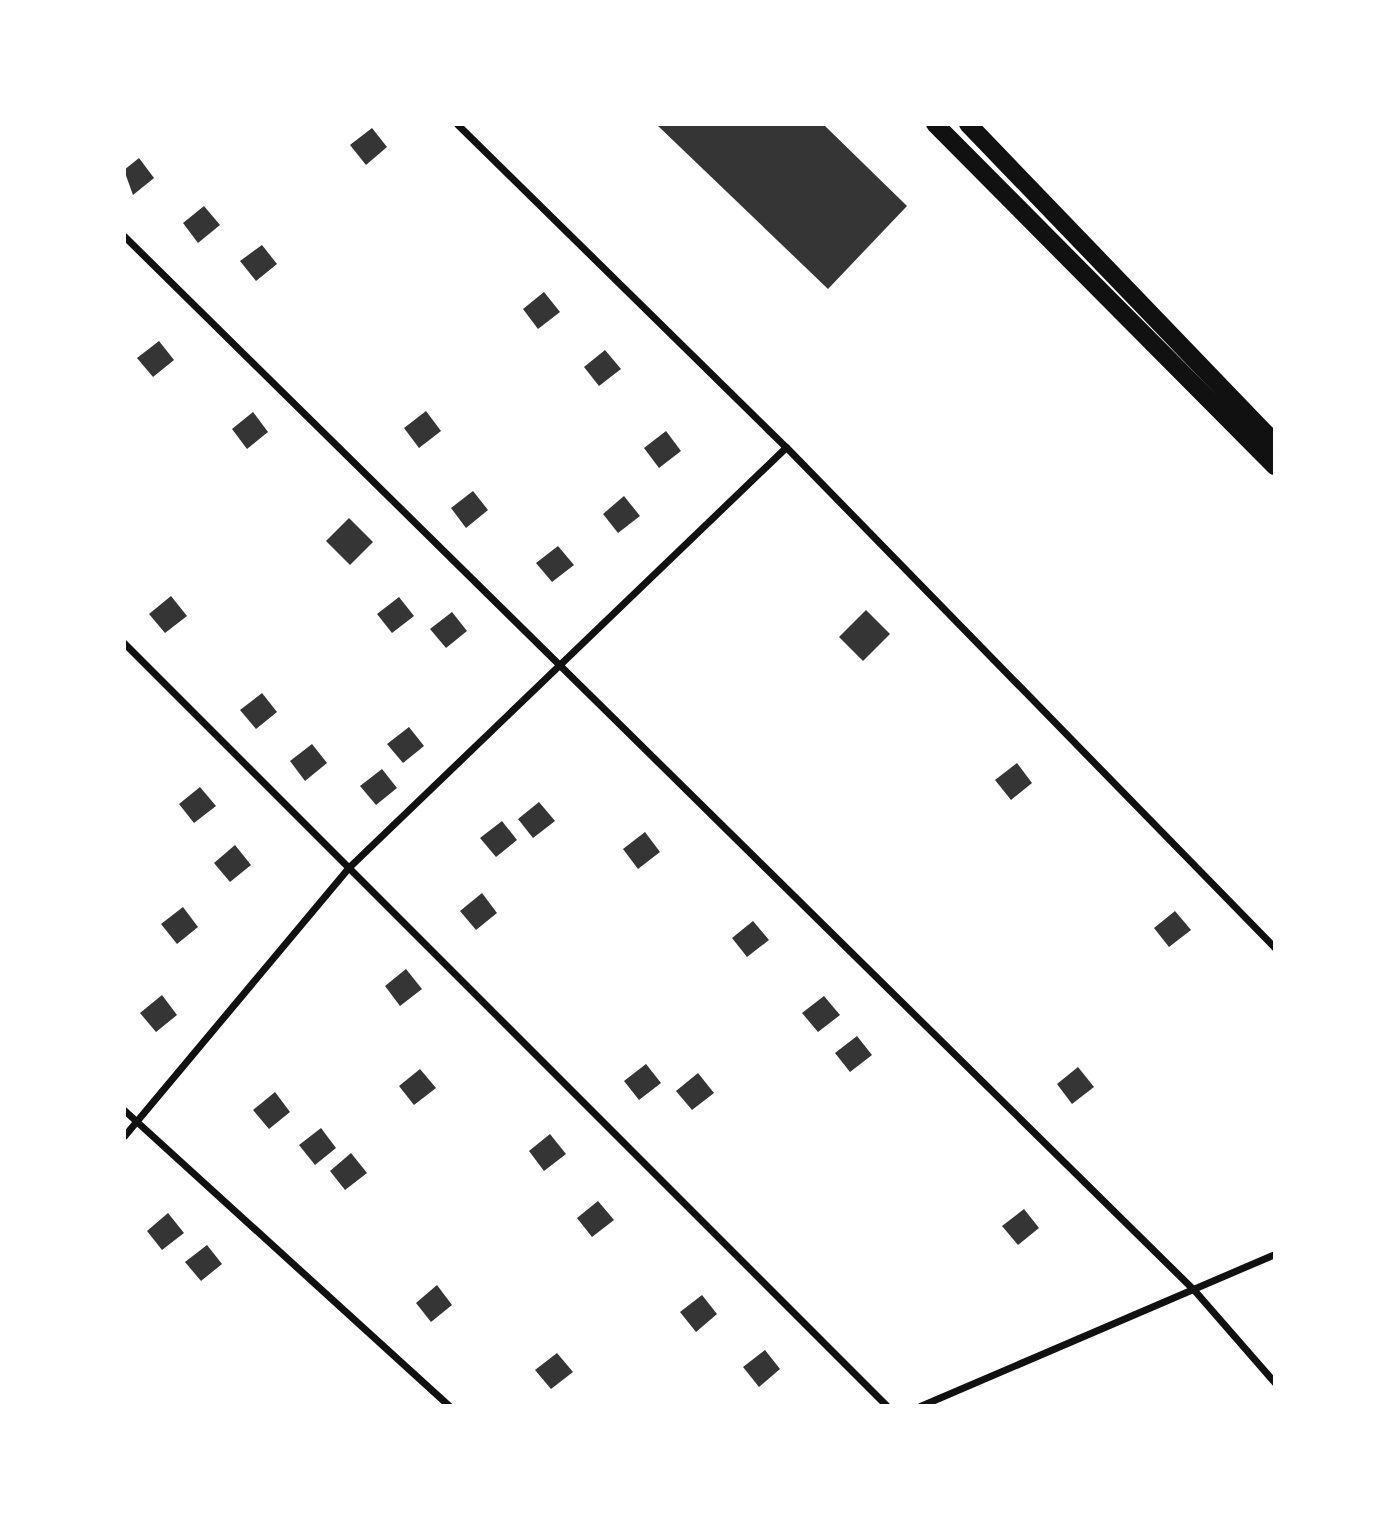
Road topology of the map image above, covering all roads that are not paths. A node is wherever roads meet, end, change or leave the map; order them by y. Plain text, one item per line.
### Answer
1 (457, 124) edge
2 (935, 124) edge
3 (968, 124) edge
4 (124, 236) edge
5 (1275, 443) edge
6 (786, 447) junction
7 (1275, 466) edge
8 (124, 643) edge
9 (563, 667) junction
10 (348, 867) junction
11 (1275, 948) edge
12 (124, 1110) edge
13 (138, 1124) junction
14 (124, 1136) edge
15 (1275, 1254) edge
16 (1194, 1290) junction
17 (1275, 1384) edge
18 (449, 1406) edge
19 (887, 1406) edge
20 (920, 1406) edge

1 - 6 street
2 - 7 highway
3 - 5 highway
4 - 9 street
6 - 9 street
6 - 11 street
8 - 10 street
9 - 10 street
9 - 16 street
10 - 13 street
10 - 19 street
12 - 13 street
13 - 14 street
13 - 18 street
15 - 16 street
16 - 17 street
16 - 20 street

